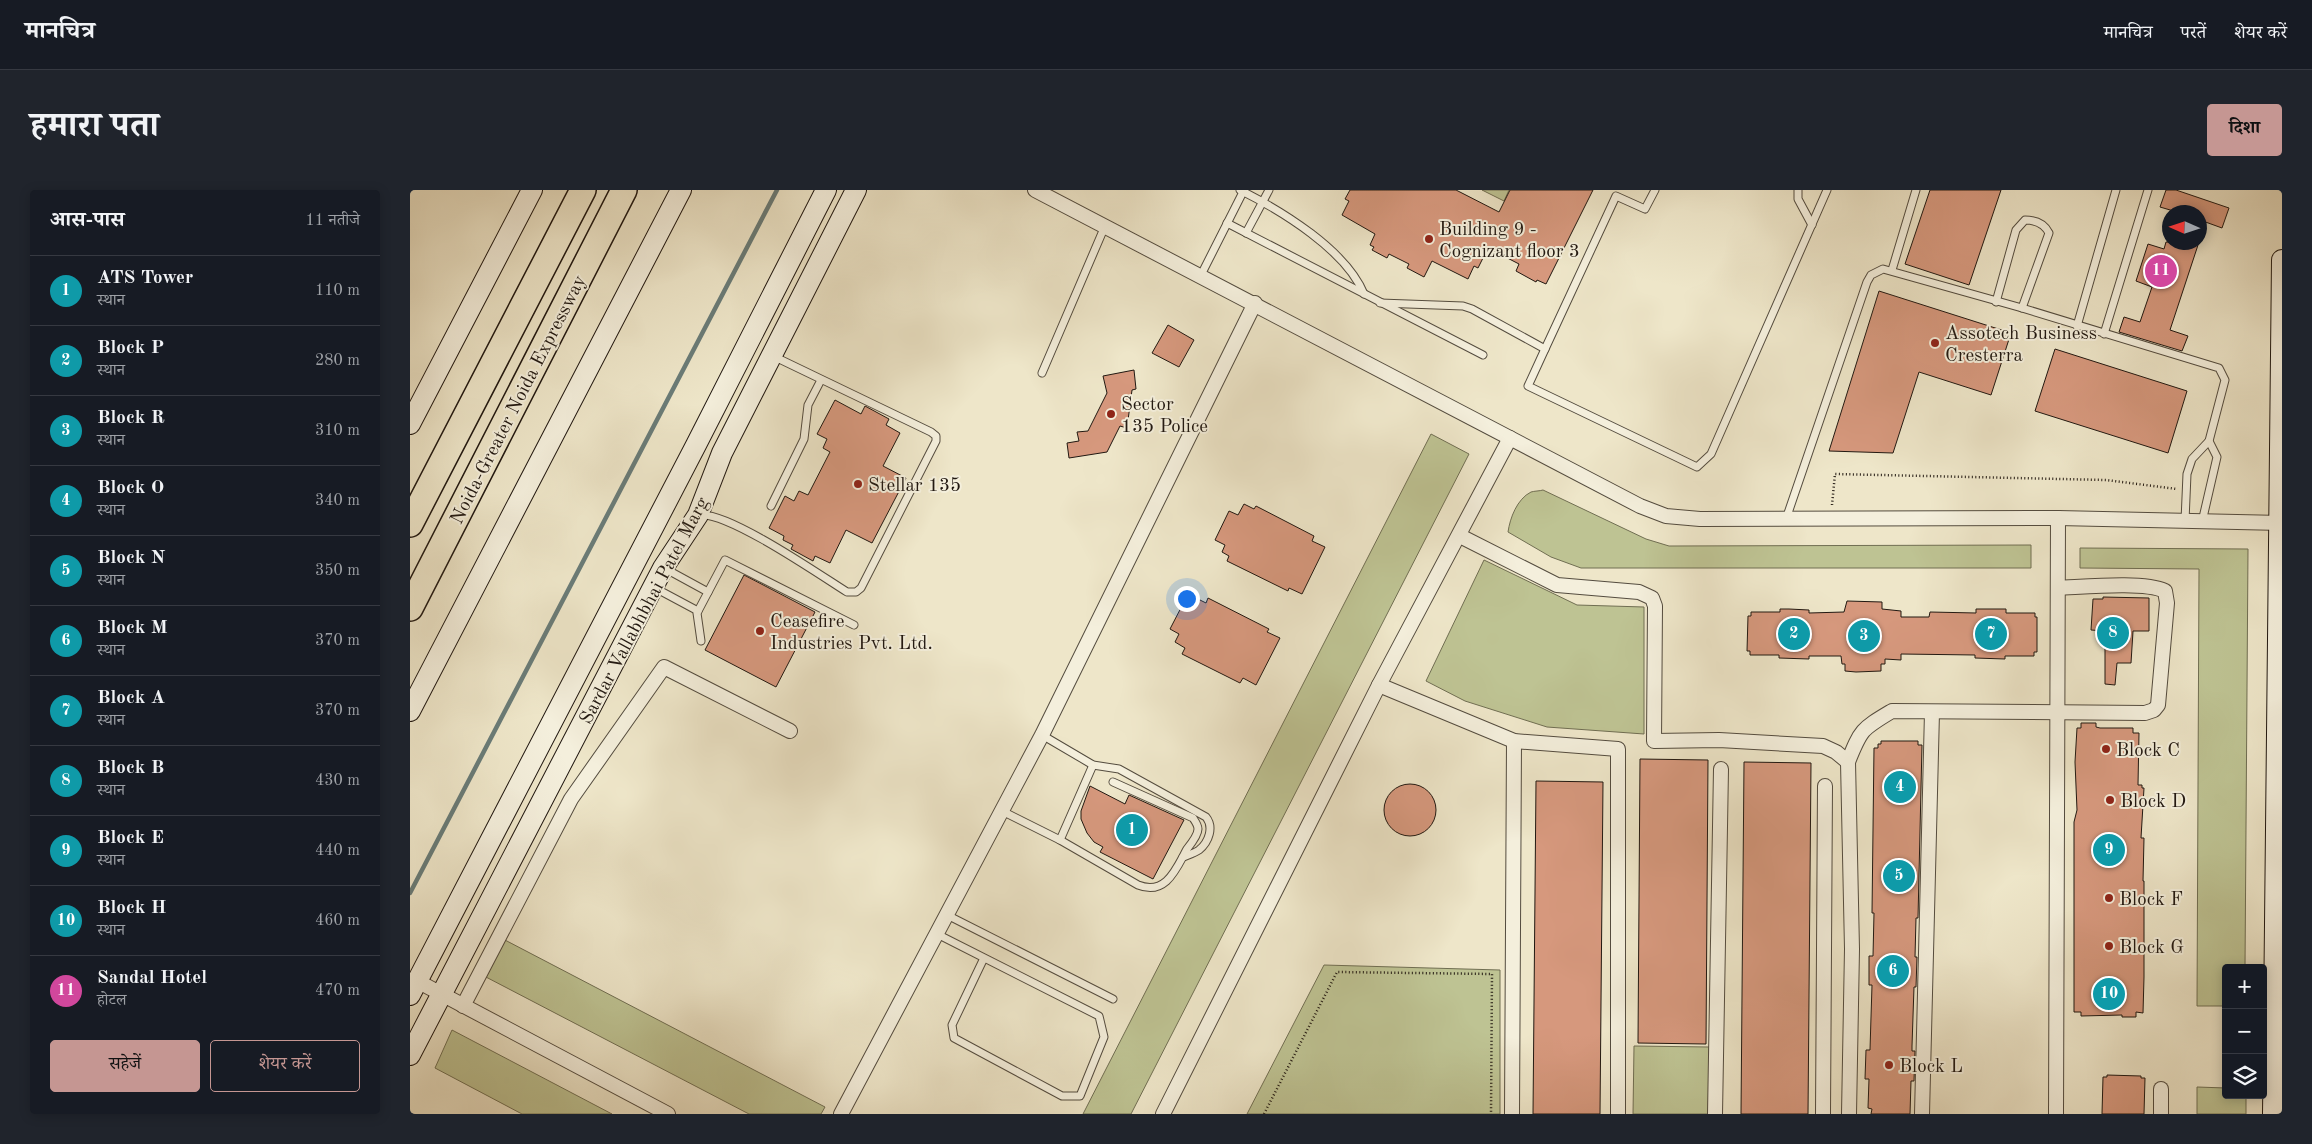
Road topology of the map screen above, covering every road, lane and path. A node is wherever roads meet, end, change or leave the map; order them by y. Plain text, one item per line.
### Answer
1 (532, 190) edge
2 (583, 190) edge
3 (624, 190) edge
4 (681, 190) edge
5 (826, 190) edge
6 (856, 190) edge
7 (1036, 190) edge
8 (1243, 190) edge
9 (1269, 190) edge
10 (1656, 190) edge
11 (1798, 190) edge
12 (1827, 190) edge
13 (1916, 190) edge
14 (2116, 190) edge
15 (2148, 190) edge
16 (1263, 201) junction
17 (1227, 223) junction
18 (1812, 225) junction
19 (1105, 226) junction
20 (1246, 233) junction
21 (2282, 260) edge
22 (1892, 270) junction
23 (1200, 275) junction
24 (1364, 294) junction
25 (1996, 302) junction
26 (1255, 303) junction
27 (1380, 303) junction
28 (2022, 308) junction
29 (2077, 326) junction
30 (2104, 334) junction
31 (1545, 349) junction
32 (772, 356) junction
33 (1483, 356) dead end
34 (1042, 373) dead end
35 (821, 380) junction
36 (410, 424) edge
37 (1510, 438) junction
38 (2209, 441) junction
39 (2186, 491) junction
40 (771, 506) dead end
41 (698, 515) junction
42 (1831, 518) junction
43 (2058, 518) junction
44 (1786, 519) junction
45 (2185, 521) junction
46 (2202, 522) junction
47 (2280, 523) edge
48 (410, 524) edge
49 (1460, 536) junction
50 (663, 568) junction
51 (652, 587) junction
52 (2058, 588) junction
53 (708, 592) junction
54 (410, 608) edge
55 (698, 610) junction
56 (854, 625) dead end
57 (701, 641) dead end
58 (1379, 685) junction
59 (410, 711) edge
60 (2058, 711) junction
61 (1932, 712) junction
62 (790, 732) dead end
63 (1042, 735) junction
64 (1514, 741) junction
65 (1848, 762) junction
66 (1093, 765) junction
67 (1721, 769) dead end
68 (1113, 782) dead end
69 (1825, 786) dead end
70 (1002, 811) junction
71 (1060, 840) junction
72 (1183, 857) junction
73 (947, 916) junction
74 (937, 934) junction
75 (984, 958) junction
76 (414, 988) edge
77 (442, 994) junction
78 (1112, 999) dead end
79 (463, 1006) junction
80 (410, 1055) edge
81 (2162, 1089) dead end
82 (668, 1114) edge
83 (841, 1114) edge
84 (1163, 1114) edge
85 (1264, 1114) edge
86 (1491, 1114) edge
87 (1512, 1114) edge
88 (1618, 1114) edge
89 (1715, 1114) edge
90 (1823, 1114) edge
91 (1849, 1114) edge
92 (1922, 1114) edge
93 (2056, 1114) edge
94 (2161, 1114) edge
95 (2273, 1114) edge

1 - 36 street
2 - 48 highway, Noida-Greater Noida Expressway
3 - 54 highway, Noida-Greater Noida Expressway
4 - 59 street
5 - 76 street, Sardar Vallabhbhai Patel Marg
6 - 32 street, Sardar Vallabhbhai Patel Marg
7 - 19 street
8 - 16 lane
8 - 17 lane
9 - 16 lane
10 - 31 lane
11 - 18 lane
12 - 18 lane
13 - 22 lane
14 - 29 lane
15 - 30 lane
16 - 20 lane
16 - 24 lane
17 - 20 lane
17 - 23 lane
18 - 31 lane
19 - 23 street
19 - 34 lane
20 - 24 lane
21 - 47 street
22 - 25 lane
22 - 44 lane
23 - 26 street
24 - 27 lane
25 - 28 lane
25 - 28 lane
26 - 37 street
26 - 63 street
27 - 31 lane
27 - 33 lane
28 - 29 lane
29 - 30 lane
30 - 38 lane
32 - 35 lane
32 - 41 street, Sardar Vallabhbhai Patel Marg
35 - 40 lane
35 - 41 lane
37 - 44 street
37 - 49 street
38 - 39 lane
38 - 46 lane
39 - 42 path
39 - 45 lane
41 - 50 street, Sardar Vallabhbhai Patel Marg
42 - 43 street
42 - 44 street
43 - 45 street
43 - 52 street
45 - 46 street
46 - 47 street
47 - 95 street
49 - 58 street
49 - 65 street
50 - 51 street, Sardar Vallabhbhai Patel Marg
50 - 53 lane
51 - 55 lane
51 - 77 street, Sardar Vallabhbhai Patel Marg
52 - 60 street
52 - 60 street
53 - 55 lane
53 - 56 lane
55 - 57 lane
58 - 64 street
58 - 84 street
60 - 61 street
60 - 93 street
61 - 65 street
61 - 92 street
62 - 79 street
63 - 66 lane
63 - 70 street
64 - 87 street
64 - 88 street
65 - 91 street
66 - 71 lane
66 - 72 lane
67 - 89 street
68 - 72 lane
69 - 90 street
70 - 71 lane
70 - 73 street
71 - 72 lane
73 - 74 street
73 - 78 lane
74 - 75 lane
74 - 83 street
75 - 75 lane
76 - 77 street
77 - 79 street
77 - 80 street, Sardar Vallabhbhai Patel Marg
79 - 82 street
81 - 94 street
85 - 86 path

